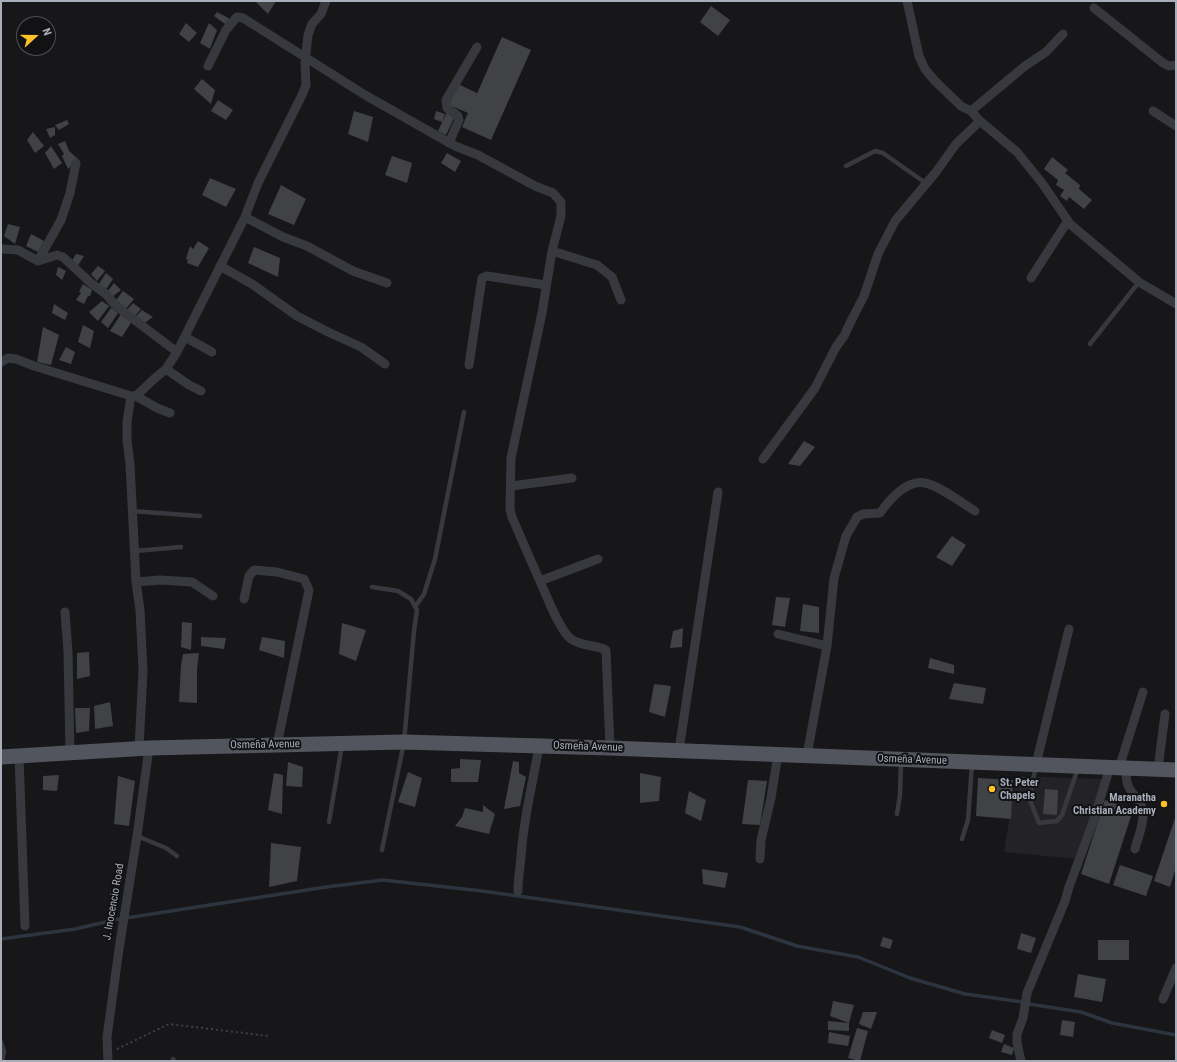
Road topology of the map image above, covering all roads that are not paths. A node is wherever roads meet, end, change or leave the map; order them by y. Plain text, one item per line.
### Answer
1 (326, 1) edge
2 (907, 1) edge
3 (1094, 8) dead end
4 (1063, 34) dead end
5 (477, 47) dead end
6 (305, 56) junction
7 (1176, 65) edge
8 (208, 66) dead end
9 (1153, 111) dead end
10 (971, 112) junction
11 (980, 121) junction
12 (1176, 126) edge
13 (449, 143) junction
14 (76, 163) dead end
15 (846, 166) dead end
16 (927, 184) junction
17 (245, 217) junction
18 (1067, 222) junction
19 (1, 249) edge
20 (552, 251) junction
21 (38, 261) junction
22 (220, 266) junction
23 (1031, 278) dead end
24 (1139, 282) junction
25 (387, 283) dead end
26 (546, 285) junction
27 (620, 300) dead end
28 (1176, 304) edge
29 (185, 337) junction
30 (1090, 344) dead end
31 (177, 352) junction
32 (212, 352) dead end
33 (1, 362) edge
34 (385, 364) dead end
35 (469, 365) dead end
36 (166, 369) junction
37 (201, 391) dead end
38 (134, 396) junction
39 (464, 412) dead end
40 (170, 413) dead end
41 (763, 459) dead end
42 (572, 478) dead end
43 (510, 486) junction
44 (718, 492) dead end
45 (975, 510) dead end
46 (132, 511) junction
47 (200, 516) dead end
48 (181, 547) dead end
49 (134, 551) junction
50 (598, 559) dead end
51 (540, 581) junction
52 (136, 582) junction
53 (372, 587) dead end
54 (213, 596) dead end
55 (244, 599) dead end
56 (415, 606) junction
57 (65, 612) dead end
58 (1069, 629) dead end
59 (778, 634) dead end
60 (827, 646) junction
61 (1143, 692) dead end
62 (1165, 714) dead end
63 (404, 742) junction
64 (342, 743) junction
65 (277, 745) junction
66 (539, 746) junction
67 (144, 748) junction
68 (610, 748) junction
69 (680, 750) junction
70 (70, 753) junction
71 (778, 754) junction
72 (807, 755) junction
73 (19, 756) junction
74 (1, 757) edge
75 (902, 759) junction
76 (972, 762) junction
77 (1036, 764) junction
78 (1079, 766) junction
79 (1118, 768) junction
80 (1158, 769) junction
81 (1176, 770) edge
82 (897, 814) dead end
83 (329, 822) dead end
84 (137, 836) junction
85 (962, 839) dead end
86 (1135, 849) dead end
87 (382, 850) dead end
88 (177, 856) dead end
89 (760, 859) dead end
90 (518, 891) dead end
91 (25, 926) dead end
92 (1176, 968) edge
93 (1163, 999) dead end
94 (1, 1042) edge
95 (107, 1057) edge
96 (2, 1061) edge
97 (1021, 1061) edge

1 - 6 street
2 - 10 street
3 - 7 street
4 - 10 street
5 - 13 street
6 - 8 street
6 - 13 street
6 - 17 street
9 - 12 street
10 - 11 street
11 - 16 street
11 - 18 street
13 - 20 street
14 - 21 street
15 - 16 lane
16 - 41 street
17 - 22 street
17 - 25 street
18 - 23 street
18 - 24 street
19 - 21 street
20 - 26 street
20 - 27 street
21 - 31 street
22 - 29 street
22 - 34 street
24 - 28 street
24 - 30 lane
26 - 35 street
26 - 43 street
29 - 31 street
29 - 32 street
31 - 36 street
33 - 38 street
36 - 37 street
36 - 38 street
38 - 40 street
38 - 46 street, J. Inocencio Road
39 - 56 lane
42 - 43 street
43 - 51 street
44 - 69 street
45 - 60 street
46 - 47 lane
46 - 49 street, J. Inocencio Road
48 - 49 lane
49 - 52 street, J. Inocencio Road
50 - 51 street
51 - 68 street
52 - 54 street
52 - 67 street, J. Inocencio Road
53 - 56 lane
55 - 65 street
56 - 63 lane
57 - 70 street
58 - 77 street
59 - 60 street
60 - 72 street
61 - 79 street
62 - 80 street
63 - 64 main road, Osmeña Avenue
63 - 66 main road, Osmeña Avenue
63 - 87 lane
64 - 65 main road, Osmeña Avenue
64 - 83 lane
65 - 67 main road, Osmeña Avenue
66 - 68 main road, Osmeña Avenue
66 - 90 street
67 - 70 main road, Osmeña Avenue
67 - 84 street, J. Inocencio Road
68 - 69 main road, Osmeña Avenue
69 - 71 main road, Osmeña Avenue
70 - 73 main road, Osmeña Avenue
71 - 72 main road, Osmeña Avenue
71 - 89 street
72 - 75 main road, Osmeña Avenue
73 - 74 main road, Osmeña Avenue
73 - 91 street
75 - 76 main road, Osmeña Avenue
75 - 82 lane
76 - 77 main road, Osmeña Avenue
76 - 85 lane
77 - 78 main road, Osmeña Avenue
77 - 78 lane
78 - 79 main road, Osmeña Avenue
79 - 80 main road, Osmeña Avenue
79 - 86 street
79 - 97 street
80 - 81 main road, Osmeña Avenue
84 - 88 lane
84 - 95 street, J. Inocencio Road
92 - 93 street
94 - 96 lane

